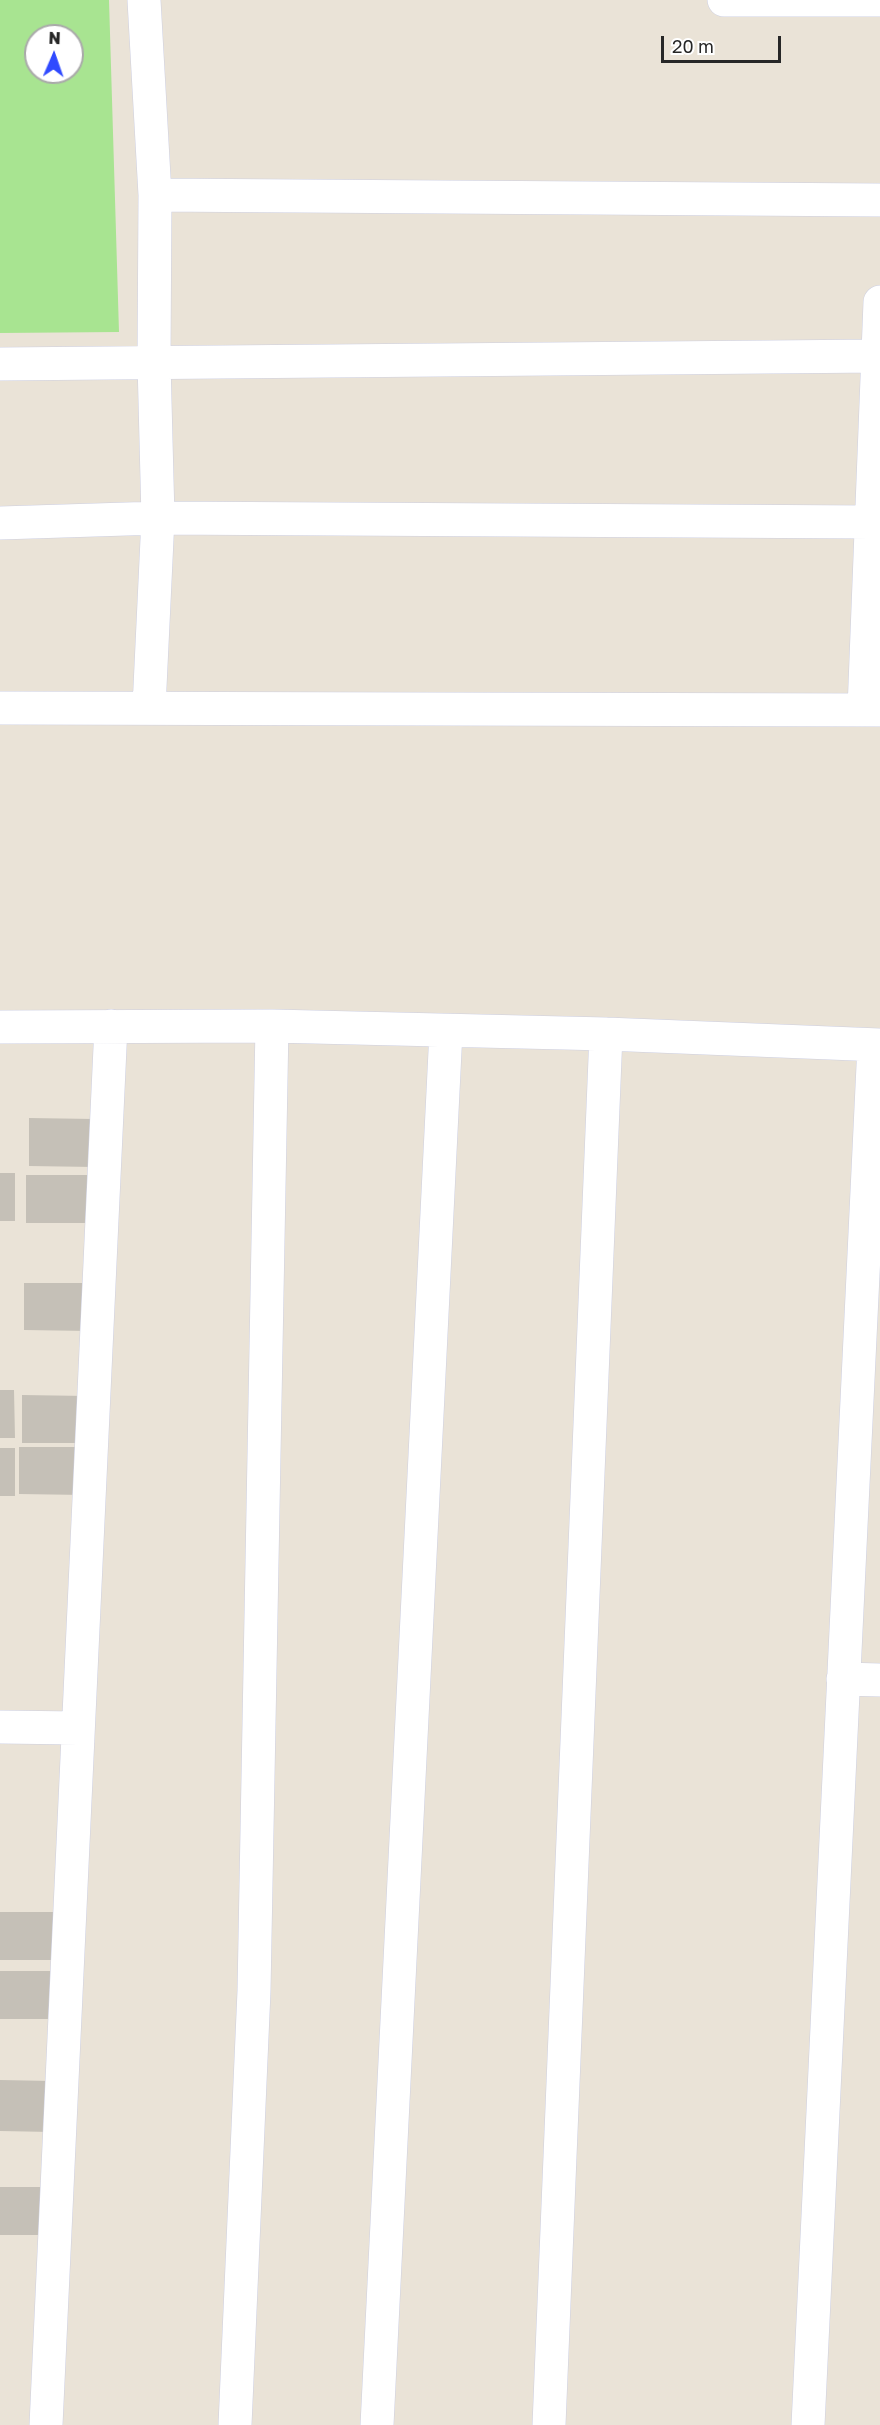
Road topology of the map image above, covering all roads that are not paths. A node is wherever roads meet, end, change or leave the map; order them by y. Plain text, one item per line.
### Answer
1 (144, 0) edge
2 (724, 0) edge
3 (880, 0) edge
4 (155, 195) junction
5 (880, 200) edge
6 (880, 302) edge
7 (878, 356) junction
8 (154, 362) junction
9 (0, 364) edge
10 (158, 518) junction
11 (872, 522) junction
12 (0, 523) edge
13 (0, 708) edge
14 (149, 708) junction
15 (872, 710) edge
16 (111, 1026) junction
17 (272, 1026) junction
18 (0, 1027) edge
19 (446, 1031) junction
20 (606, 1034) junction
21 (877, 1045) edge
22 (843, 1679) junction
23 (880, 1680) edge
24 (0, 1727) edge
25 (78, 1728) junction
26 (46, 2425) edge
27 (235, 2425) edge
28 (377, 2425) edge
29 (549, 2425) edge
30 (808, 2425) edge

1 - 4 street
2 - 3 street
4 - 5 street
4 - 8 street
6 - 7 street
7 - 8 street
7 - 11 street
8 - 9 street
8 - 10 street
10 - 11 street
10 - 12 street
10 - 14 street
11 - 15 street
13 - 14 street
14 - 15 street
16 - 17 street
16 - 18 street
16 - 25 street
17 - 19 street
17 - 27 street
19 - 20 street
19 - 28 street
20 - 21 street
20 - 29 street
21 - 22 street
22 - 23 street
22 - 30 street
24 - 25 street
25 - 26 street

